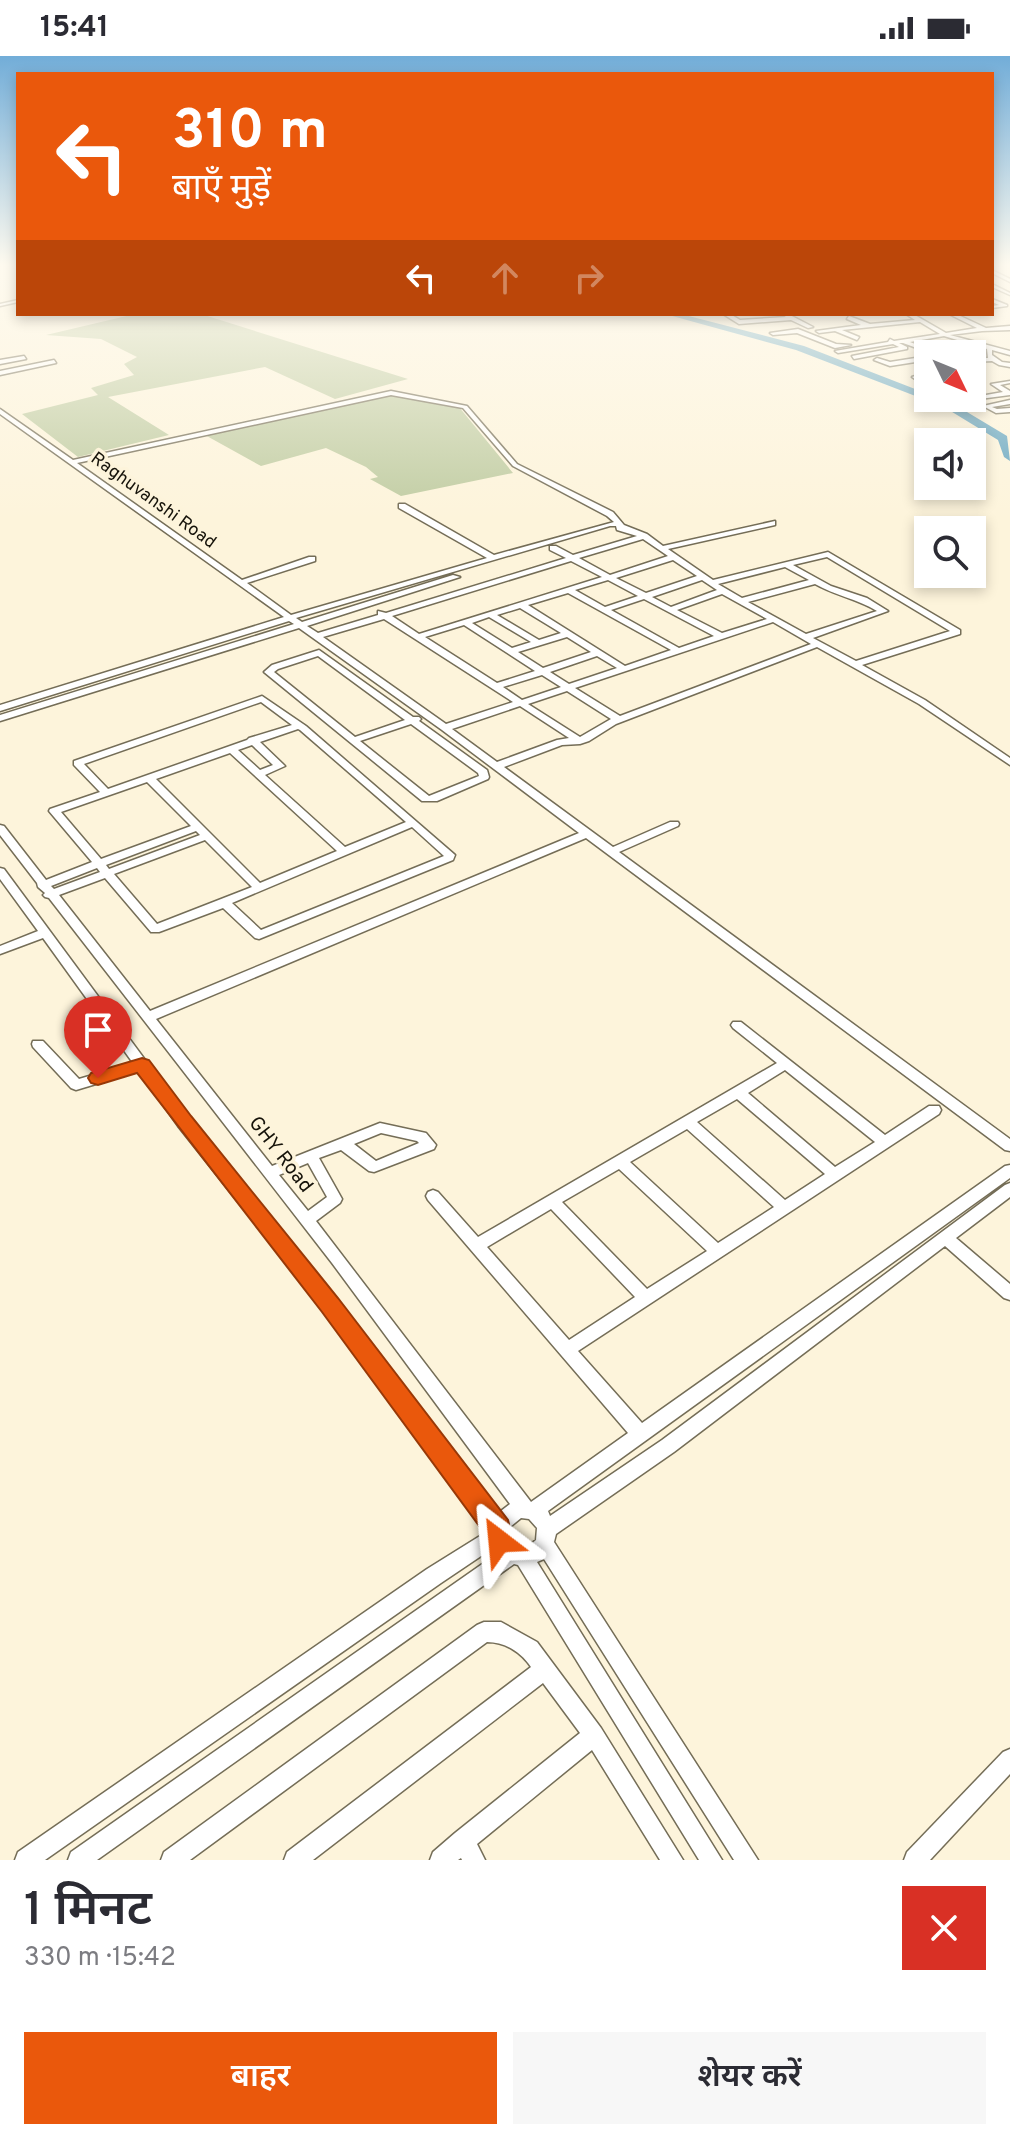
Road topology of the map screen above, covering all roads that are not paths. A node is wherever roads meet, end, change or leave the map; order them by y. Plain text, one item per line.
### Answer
1 (887, 351) edge
2 (986, 351) edge
3 (854, 357) dead end
4 (24, 358) dead end
5 (986, 359) edge
6 (993, 359) junction
7 (877, 360) dead end
8 (914, 360) edge
9 (0, 362) edge
10 (54, 362) dead end
11 (1010, 365) edge
12 (0, 373) edge
13 (1000, 377) dead end
14 (1009, 383) edge
15 (1009, 393) edge
16 (986, 396) edge
17 (1010, 402) edge
18 (0, 411) edge
19 (1008, 412) edge
20 (72, 462) junction
21 (402, 506) dead end
22 (772, 523) dead end
23 (621, 526) junction
24 (644, 536) junction
25 (553, 548) junction
26 (662, 548) junction
27 (674, 557) junction
28 (493, 558) junction
29 (572, 558) junction
30 (312, 559) dead end
31 (786, 564) junction
32 (608, 577) junction
33 (707, 580) junction
34 (815, 581) junction
35 (240, 583) junction
36 (567, 589) junction
37 (723, 591) junction
38 (645, 596) junction
39 (741, 601) junction
40 (520, 604) junction
41 (367, 605) junction
42 (672, 609) junction
43 (603, 610) junction
44 (490, 614) junction
45 (384, 615) junction
46 (288, 618) junction
47 (774, 619) junction
48 (465, 622) junction
49 (299, 626) junction
50 (567, 634) junction
51 (721, 636) junction
52 (315, 637) junction
53 (417, 637) junction
54 (806, 637) junction
55 (538, 643) junction
56 (818, 644) junction
57 (512, 651) junction
58 (678, 651) junction
59 (598, 653) junction
60 (856, 664) junction
61 (624, 669) junction
62 (543, 671) junction
63 (495, 687) junction
64 (570, 688) junction
65 (519, 703) junction
66 (0, 708) edge
67 (427, 716) junction
68 (0, 718) edge
69 (413, 720) junction
70 (619, 720) junction
71 (297, 726) junction
72 (445, 728) junction
73 (252, 740) junction
74 (352, 741) junction
75 (580, 741) junction
76 (230, 748) junction
77 (1010, 762) edge
78 (496, 766) junction
79 (258, 774) junction
80 (148, 777) junction
81 (105, 791) junction
82 (413, 823) junction
83 (674, 824) dead end
84 (0, 828) edge
85 (202, 831) junction
86 (588, 833) junction
87 (612, 851) junction
88 (344, 852) junction
89 (103, 870) junction
90 (0, 871) edge
91 (258, 887) junction
92 (46, 890) junction
93 (223, 903) junction
94 (45, 933) junction
95 (0, 950) edge
96 (148, 1017) junction
97 (737, 1025) dead end
98 (38, 1044) dead end
99 (786, 1064) junction
100 (142, 1065) junction
101 (738, 1092) junction
102 (934, 1110) dead end
103 (688, 1122) junction
104 (885, 1142) junction
105 (343, 1144) junction
106 (1010, 1146) edge
107 (312, 1158) junction
108 (620, 1161) junction
109 (1010, 1170) edge
110 (269, 1173) junction
111 (835, 1175) junction
112 (1010, 1189) edge
113 (433, 1196) dead end
114 (552, 1201) junction
115 (784, 1208) junction
116 (306, 1220) junction
117 (944, 1237) junction
118 (476, 1246) junction
119 (717, 1251) junction
120 (1010, 1293) edge
121 (646, 1298) junction
122 (567, 1350) junction
123 (640, 1434) junction
124 (529, 1510) junction
125 (498, 1532) junction
126 (546, 1537) junction
127 (518, 1556) junction
128 (545, 1669) junction
129 (594, 1735) junction
130 (1010, 1759) edge
131 (469, 1851) edge
132 (26, 1860) edge
133 (79, 1860) edge
134 (172, 1860) edge
135 (295, 1860) edge
136 (441, 1860) edge
137 (672, 1860) edge
138 (711, 1860) edge
139 (747, 1860) edge
140 (915, 1860) edge

1 - 3 street
2 - 6 street
4 - 9 street
5 - 6 street
6 - 11 street
7 - 8 street
10 - 12 street
13 - 14 street
14 - 15 street
15 - 16 street
17 - 19 street
18 - 20 street, Raghuvanshi Road
20 - 23 street
20 - 35 street, Raghuvanshi Road
21 - 28 street
22 - 26 street
23 - 24 street
23 - 25 street
23 - 28 street
24 - 26 street
24 - 29 street
25 - 29 street
25 - 41 street
26 - 27 street
27 - 32 street
27 - 33 street
28 - 46 street
29 - 32 street
29 - 45 street
30 - 35 street
31 - 33 street
31 - 34 street
31 - 60 street
32 - 36 street
32 - 38 street
33 - 37 street
33 - 38 street
34 - 39 street
34 - 54 street
35 - 46 street, Raghuvanshi Road
36 - 40 street
36 - 43 street
37 - 39 street
37 - 42 street
38 - 42 street
38 - 43 street
39 - 47 street
40 - 44 street
40 - 50 street
41 - 45 street
41 - 49 street
42 - 51 street
43 - 58 street
44 - 48 street
44 - 55 street
45 - 52 street
45 - 53 street
46 - 49 street, Raghuvanshi Road
46 - 66 street
47 - 51 street
47 - 54 street
48 - 53 street
48 - 57 street
49 - 52 street, Raghuvanshi Road
49 - 68 street
50 - 55 street
50 - 59 street
51 - 58 street
52 - 67 street, Raghuvanshi Road
53 - 63 street
54 - 56 street
55 - 57 street
56 - 60 street
56 - 70 street
57 - 62 street
58 - 61 street
59 - 61 street
59 - 62 street
60 - 77 street
61 - 64 street
62 - 63 street
62 - 64 street
63 - 65 street
64 - 65 street
64 - 70 street
65 - 72 street
65 - 75 street
67 - 69 street
67 - 72 street, Raghuvanshi Road
69 - 74 street
69 - 74 street
69 - 74 street
70 - 75 street
71 - 73 street
71 - 81 street
71 - 82 street
72 - 78 street, Raghuvanshi Road
73 - 76 street
73 - 79 street
75 - 78 street
76 - 79 street
76 - 80 street
78 - 86 street, Raghuvanshi Road
79 - 88 street
80 - 81 street
80 - 85 street
81 - 89 street
82 - 88 street
82 - 93 street
83 - 87 street
84 - 92 street, GHY Road
85 - 89 street
85 - 91 street
86 - 87 street, Raghuvanshi Road
86 - 96 street
87 - 106 street, Raghuvanshi Road
88 - 91 street
89 - 92 street
89 - 93 street
90 - 94 street
91 - 93 street
92 - 96 street, GHY Road
94 - 95 street
94 - 100 street
96 - 110 street, GHY Road
97 - 99 street
98 - 100 street
99 - 101 street
99 - 104 street
100 - 125 street
101 - 103 street
101 - 111 street
102 - 104 street
103 - 108 street
103 - 115 street
104 - 111 street
105 - 105 street
105 - 107 street
107 - 110 street
107 - 116 street
108 - 114 street
108 - 119 street
109 - 123 street
110 - 116 street, GHY Road
111 - 115 street
112 - 117 street
113 - 118 street
114 - 118 street
114 - 121 street
115 - 119 street
116 - 124 street, GHY Road
117 - 120 street
117 - 126 street
118 - 122 street
119 - 121 street
121 - 122 street
122 - 123 street
123 - 124 street
124 - 125 street
124 - 126 street
125 - 127 street
125 - 132 street
126 - 127 street
126 - 139 street
127 - 133 street
127 - 138 street
128 - 129 street
128 - 134 street
128 - 135 street
129 - 131 street
129 - 137 street
130 - 140 street
131 - 136 street

